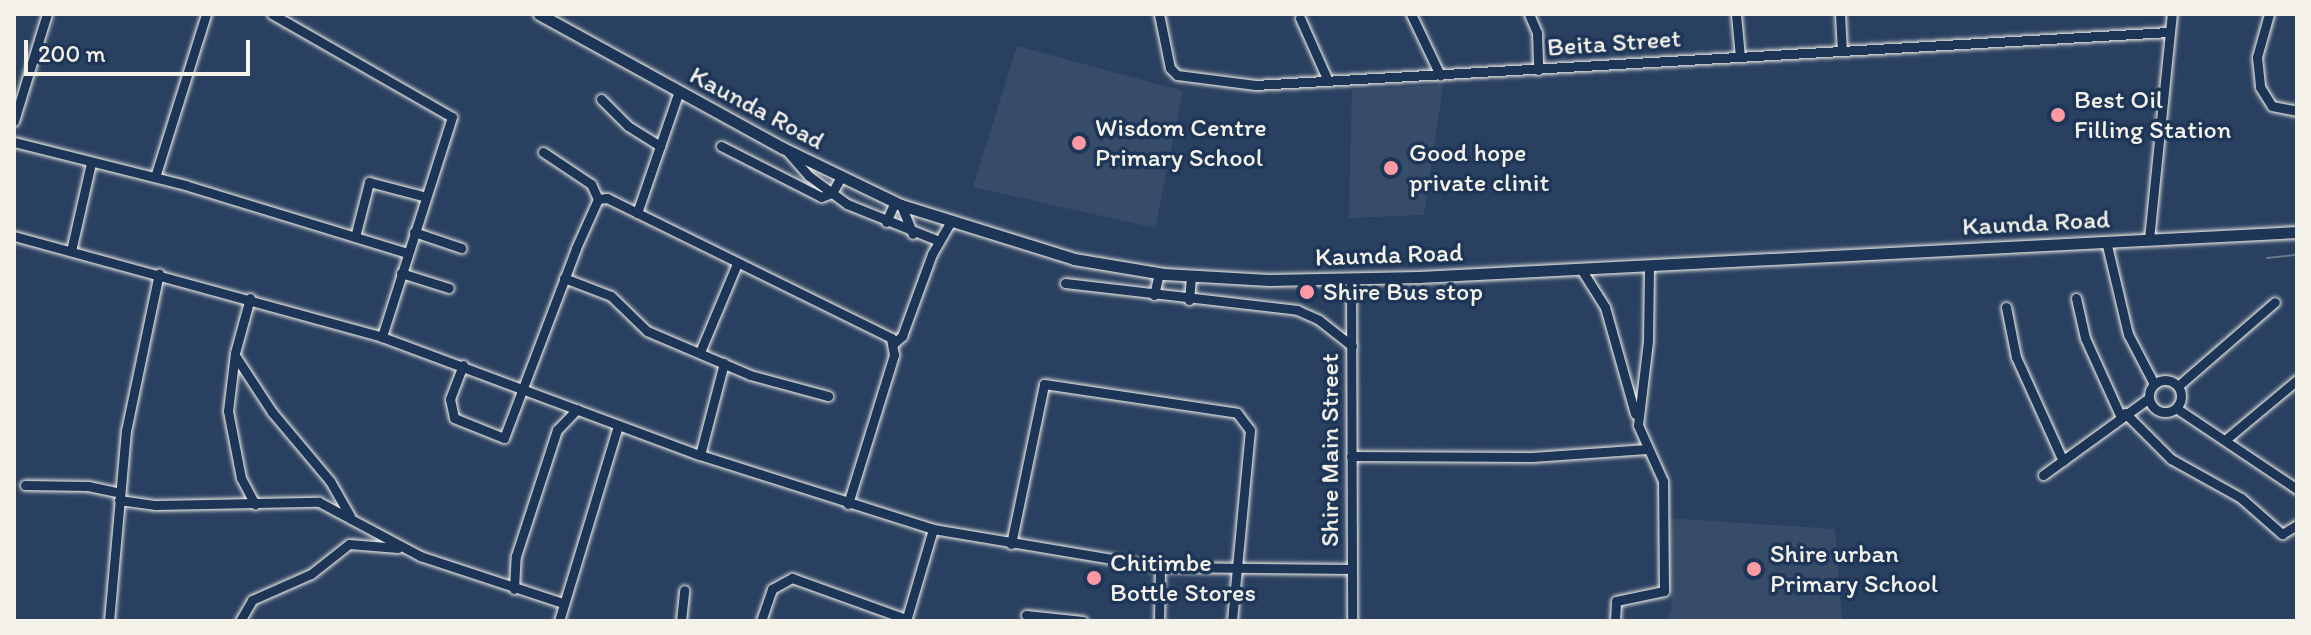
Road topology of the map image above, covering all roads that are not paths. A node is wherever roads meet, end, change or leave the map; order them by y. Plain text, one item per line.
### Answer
1 (47, 14) edge
2 (206, 14) edge
3 (272, 14) edge
4 (539, 14) edge
5 (1159, 14) edge
6 (1411, 14) edge
7 (1529, 14) edge
8 (1736, 14) edge
9 (1840, 14) edge
10 (2172, 14) edge
11 (2269, 14) edge
12 (1300, 18) dead end
13 (2168, 32) junction
14 (1842, 51) junction
15 (1740, 57) junction
16 (1538, 70) junction
17 (1440, 75) junction
18 (1328, 81) junction
19 (679, 91) junction
20 (601, 99) dead end
21 (2297, 111) edge
22 (14, 121) edge
23 (14, 142) edge
24 (660, 146) junction
25 (721, 146) dead end
26 (785, 149) junction
27 (543, 152) dead end
28 (91, 163) junction
29 (774, 172) junction
30 (155, 177) junction
31 (841, 177) junction
32 (832, 193) junction
33 (426, 197) junction
34 (598, 199) junction
35 (898, 204) junction
36 (637, 213) junction
37 (886, 222) junction
38 (950, 223) junction
39 (414, 232) junction
40 (2297, 232) edge
41 (913, 234) junction
42 (14, 236) edge
43 (355, 237) junction
44 (2149, 239) junction
45 (939, 241) junction
46 (2106, 241) junction
47 (461, 248) dead end
48 (71, 251) junction
49 (407, 253) junction
50 (1649, 265) junction
51 (736, 266) junction
52 (1581, 269) junction
53 (159, 273) junction
54 (401, 273) junction
55 (1159, 273) junction
56 (1191, 275) junction
57 (564, 278) junction
58 (1351, 278) junction
59 (1065, 283) dead end
60 (449, 288) dead end
61 (1154, 295) junction
62 (250, 298) junction
63 (2076, 298) dead end
64 (1189, 300) junction
65 (2275, 302) dead end
66 (2006, 307) dead end
67 (382, 337) junction
68 (894, 343) junction
69 (1352, 346) junction
70 (700, 352) junction
71 (235, 353) junction
72 (724, 363) junction
73 (463, 365) junction
74 (2297, 380) edge
75 (2154, 384) junction
76 (2178, 386) junction
77 (526, 387) junction
78 (828, 396) dead end
79 (2149, 398) junction
80 (2176, 408) junction
81 (577, 409) junction
82 (2123, 414) junction
83 (1638, 425) junction
84 (618, 426) junction
85 (2225, 440) junction
86 (1647, 449) junction
87 (700, 455) junction
88 (1351, 456) junction
89 (2063, 461) junction
90 (2043, 475) dead end
91 (2295, 483) edge
92 (25, 485) dead end
93 (119, 497) junction
94 (255, 504) junction
95 (848, 504) junction
96 (351, 517) junction
97 (2297, 525) edge
98 (933, 529) junction
99 (1011, 544) junction
100 (410, 552) junction
101 (1160, 567) junction
102 (1352, 569) junction
103 (1239, 571) junction
104 (514, 589) junction
105 (684, 590) dead end
106 (563, 603) junction
107 (1026, 615) dead end
108 (111, 618) edge
109 (906, 620) edge
110 (240, 621) edge
111 (559, 621) edge
112 (681, 621) edge
113 (761, 621) edge
114 (1083, 621) edge
115 (1159, 621) edge
116 (1232, 621) edge
117 (1352, 621) edge
118 (1615, 621) edge

1 - 22 street
2 - 30 street
3 - 33 street
4 - 19 main road, Kaunda Road
5 - 18 street, Beita Street
6 - 17 street
7 - 16 street
8 - 15 street
9 - 14 street
10 - 13 street
11 - 21 street
12 - 18 street
13 - 14 street, Beita Street
13 - 44 street
14 - 15 street, Beita Street
15 - 16 street, Beita Street
16 - 17 street, Beita Street
17 - 18 street, Beita Street
19 - 24 street
19 - 26 main road, Kaunda Road
20 - 24 street
23 - 28 street
24 - 36 street
25 - 29 street
26 - 29 street
26 - 31 main road, Kaunda Road
26 - 32 street
27 - 34 street
28 - 30 street
28 - 48 street
29 - 32 street
30 - 43 street
31 - 32 street
31 - 35 main road, Kaunda Road
32 - 37 street
33 - 39 street
33 - 43 street
34 - 36 street
34 - 57 street
35 - 37 street
35 - 38 main road, Kaunda Road
35 - 41 street
36 - 51 street
37 - 41 street
38 - 45 street
38 - 55 main road, Kaunda Road
39 - 47 street
39 - 49 street
40 - 44 main road, Kaunda Road
41 - 45 street
42 - 48 street
43 - 49 street
44 - 46 main road, Kaunda Road
45 - 68 street
46 - 50 main road, Kaunda Road
46 - 75 street
48 - 53 street
49 - 54 street
50 - 52 main road, Kaunda Road
50 - 83 street
51 - 68 street
51 - 70 street
52 - 58 main road, Kaunda Road
52 - 83 street
53 - 62 street
53 - 93 street
54 - 60 street
54 - 67 street
55 - 56 main road, Kaunda Road
55 - 61 street
56 - 58 main road, Kaunda Road
56 - 64 street
57 - 70 street
57 - 77 street
58 - 69 street, Shire Main Street
59 - 61 street
61 - 64 street
62 - 67 street
62 - 71 street
63 - 82 street
64 - 69 street
65 - 76 street
66 - 89 street
67 - 73 street
68 - 95 street
69 - 88 street, Shire Main Street
70 - 72 street
71 - 94 street
71 - 96 street
72 - 78 street
72 - 87 street
73 - 77 street
73 - 77 street
74 - 85 street
75 - 76 street
75 - 79 street
76 - 80 street
77 - 81 street
79 - 80 street
79 - 82 street
80 - 85 street
81 - 84 street
81 - 104 street
82 - 89 street
82 - 97 street
83 - 86 street
84 - 87 street
84 - 106 street
85 - 91 street
86 - 88 street
86 - 118 street
87 - 95 street
88 - 102 street, Shire Main Street
89 - 90 street
92 - 93 street
93 - 94 street
93 - 108 street
94 - 96 street
95 - 98 street
96 - 100 street
98 - 99 street
98 - 109 street
99 - 101 street
99 - 103 street
100 - 104 street
100 - 110 street
101 - 103 street
101 - 115 street
102 - 103 street
102 - 117 street, Shire Main Street
103 - 116 street
104 - 106 street
105 - 112 street
106 - 111 street
107 - 114 street
109 - 113 street

